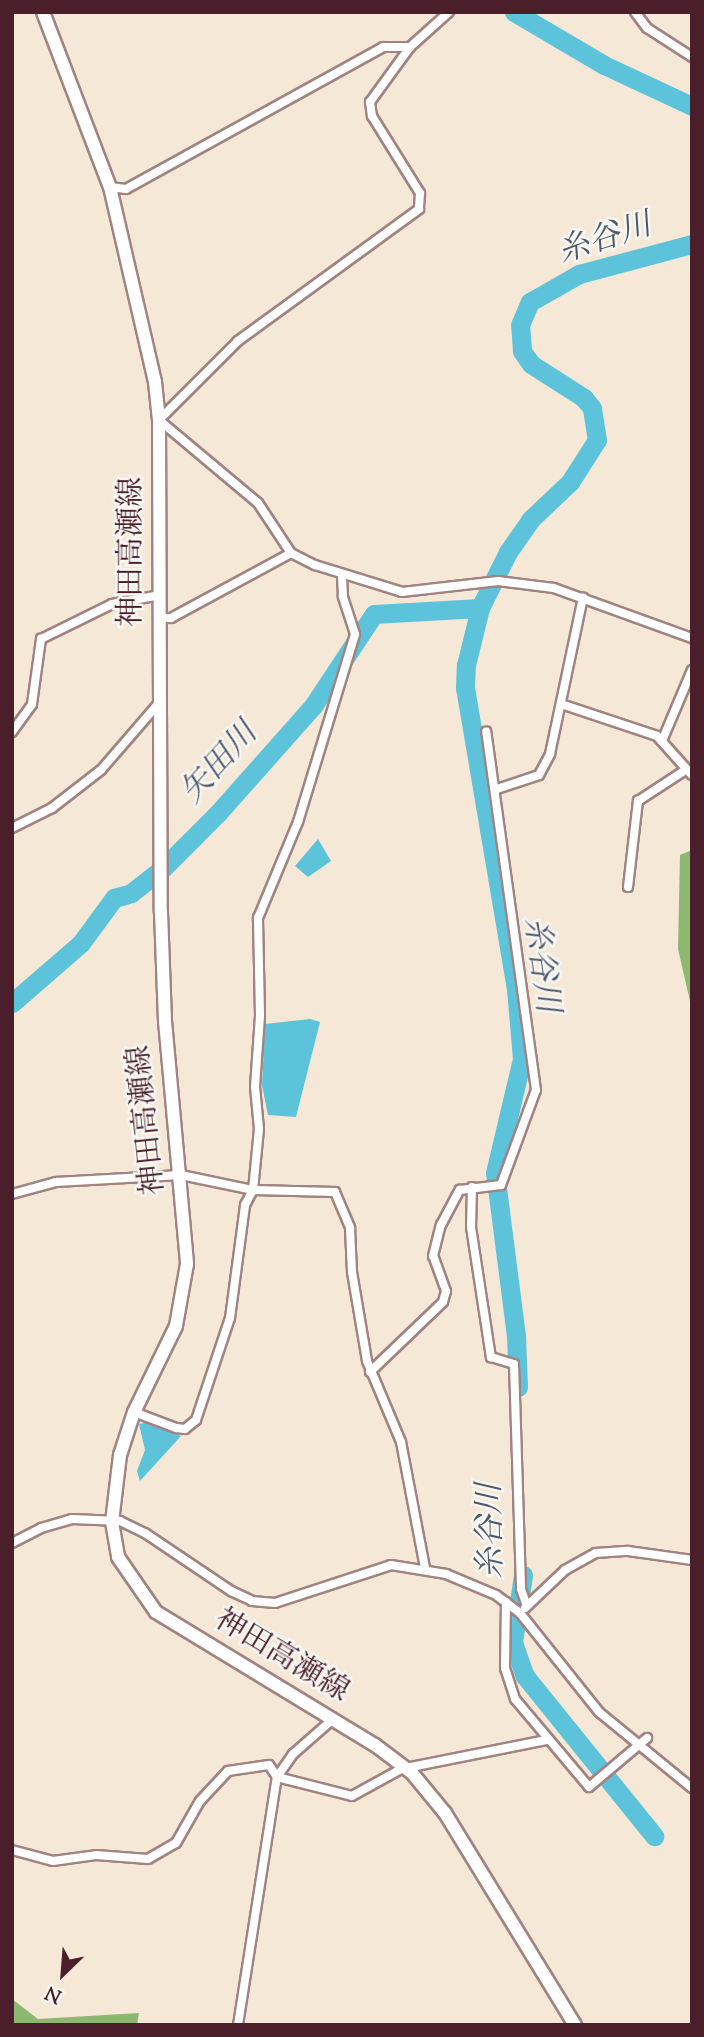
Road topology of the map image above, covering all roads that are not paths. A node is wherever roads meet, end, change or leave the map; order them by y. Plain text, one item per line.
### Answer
1 (43, 12) edge
2 (449, 12) edge
3 (635, 12) edge
4 (410, 47) junction
5 (692, 57) edge
6 (110, 187) junction
7 (159, 420) junction
8 (291, 553) junction
9 (342, 575) junction
10 (160, 595) junction
11 (583, 597) junction
12 (160, 618) junction
13 (692, 638) edge
14 (692, 670) edge
15 (161, 701) junction
16 (561, 704) junction
17 (12, 732) edge
18 (486, 732) dead end
19 (662, 741) junction
20 (688, 773) edge
21 (496, 789) junction
22 (12, 828) edge
23 (628, 887) dead end
24 (181, 1175) junction
25 (472, 1187) junction
26 (253, 1190) junction
27 (12, 1194) edge
28 (370, 1371) junction
29 (134, 1412) junction
30 (112, 1522) junction
31 (12, 1543) edge
32 (692, 1560) edge
33 (425, 1568) junction
34 (506, 1602) junction
35 (523, 1609) junction
36 (333, 1719) junction
37 (647, 1738) dead end
38 (546, 1740) junction
39 (637, 1747) junction
40 (405, 1768) junction
41 (277, 1777) junction
42 (692, 1788) edge
43 (12, 1850) edge
44 (237, 2025) edge
45 (575, 2025) edge

1 - 6 main road, 神田高瀬線
2 - 4 street
3 - 5 street
4 - 6 street
4 - 7 street
6 - 7 main road, 神田高瀬線
7 - 8 street
7 - 10 main road, 神田高瀬線
8 - 9 street
8 - 12 street
9 - 11 street
9 - 26 street
10 - 12 main road, 神田高瀬線
10 - 17 street
11 - 13 street
11 - 16 street
12 - 15 main road, 神田高瀬線
14 - 19 street
15 - 22 street
15 - 24 main road, 神田高瀬線
16 - 19 street
16 - 21 street
18 - 21 street
19 - 20 street
20 - 23 street
21 - 25 street
24 - 26 street
24 - 27 street
24 - 29 main road, 神田高瀬線
25 - 28 street
25 - 35 street
26 - 28 street
26 - 29 street
28 - 33 street
29 - 30 main road, 神田高瀬線
30 - 31 street
30 - 33 street
30 - 36 main road, 神田高瀬線
32 - 35 street
33 - 34 street
34 - 35 street
34 - 38 street
35 - 39 street
36 - 40 main road, 神田高瀬線
36 - 41 street
37 - 39 street
38 - 39 street
38 - 40 street
39 - 42 street
40 - 41 street
40 - 45 main road, 神田高瀬線
41 - 43 street
41 - 44 street

